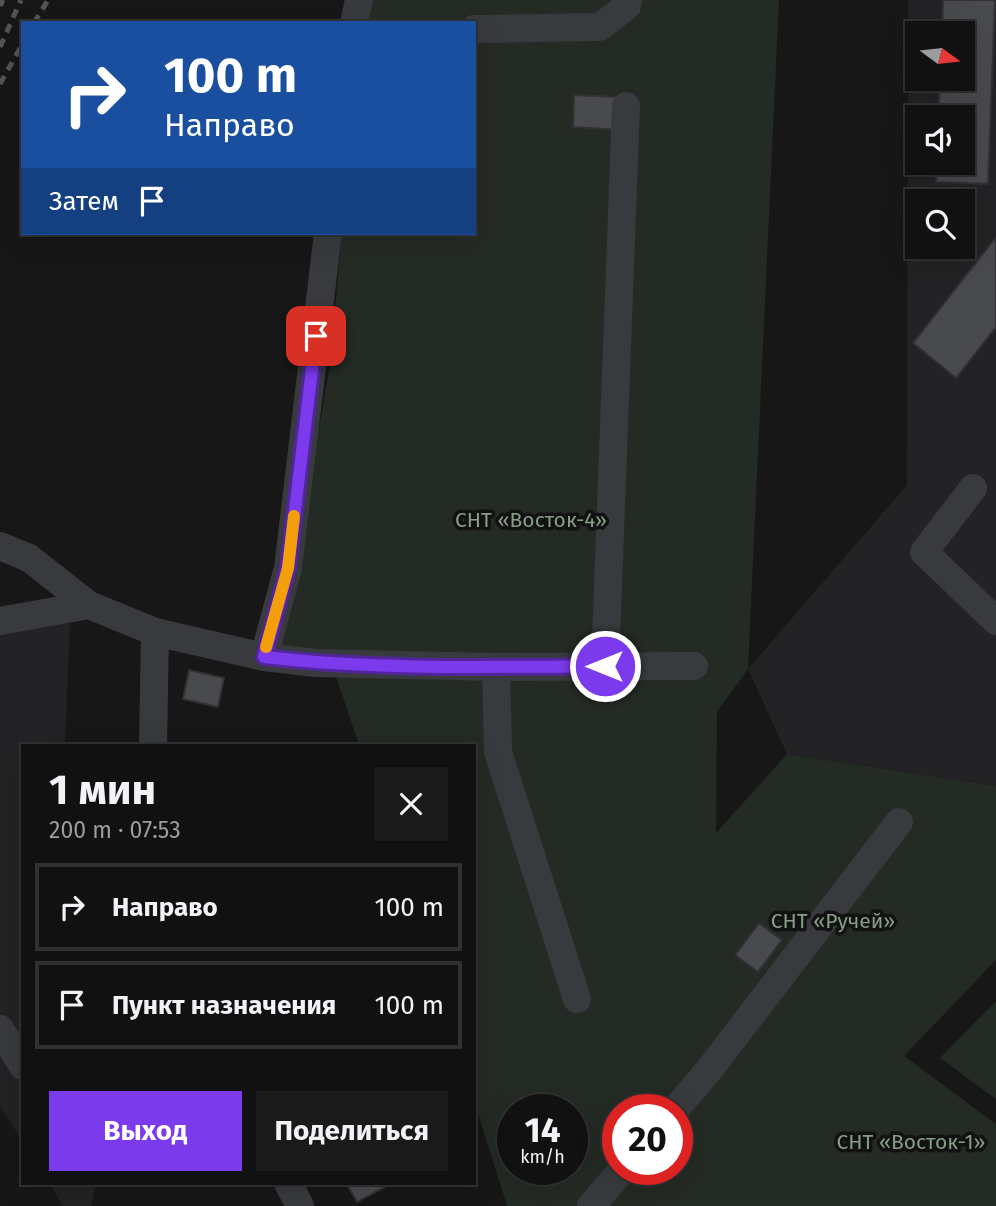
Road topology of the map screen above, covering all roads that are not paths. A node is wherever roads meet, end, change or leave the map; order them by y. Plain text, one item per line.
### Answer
1 (359, 0) edge
2 (628, 0) edge
3 (354, 21) edge
4 (476, 29) edge
5 (626, 106) dead end
6 (328, 235) edge
7 (973, 488) dead end
8 (0, 546) edge
9 (89, 605) junction
10 (0, 621) edge
11 (996, 621) edge
12 (155, 632) junction
13 (264, 657) junction
14 (605, 666) junction
15 (694, 666) dead end
16 (496, 667) junction
17 (153, 744) edge
18 (899, 822) dead end
19 (577, 999) dead end
20 (0, 1029) edge
21 (21, 1063) edge
22 (689, 1094) edge
23 (289, 1185) edge
24 (609, 1185) edge
25 (300, 1206) edge
26 (591, 1206) edge

1 - 3 street
2 - 4 street
5 - 14 street
6 - 13 street
7 - 11 street
8 - 9 street
9 - 10 street
9 - 12 street
12 - 13 street
12 - 17 street
13 - 16 street
14 - 15 street
14 - 16 street
16 - 19 street
18 - 22 street
20 - 21 street
23 - 25 street
24 - 26 street

